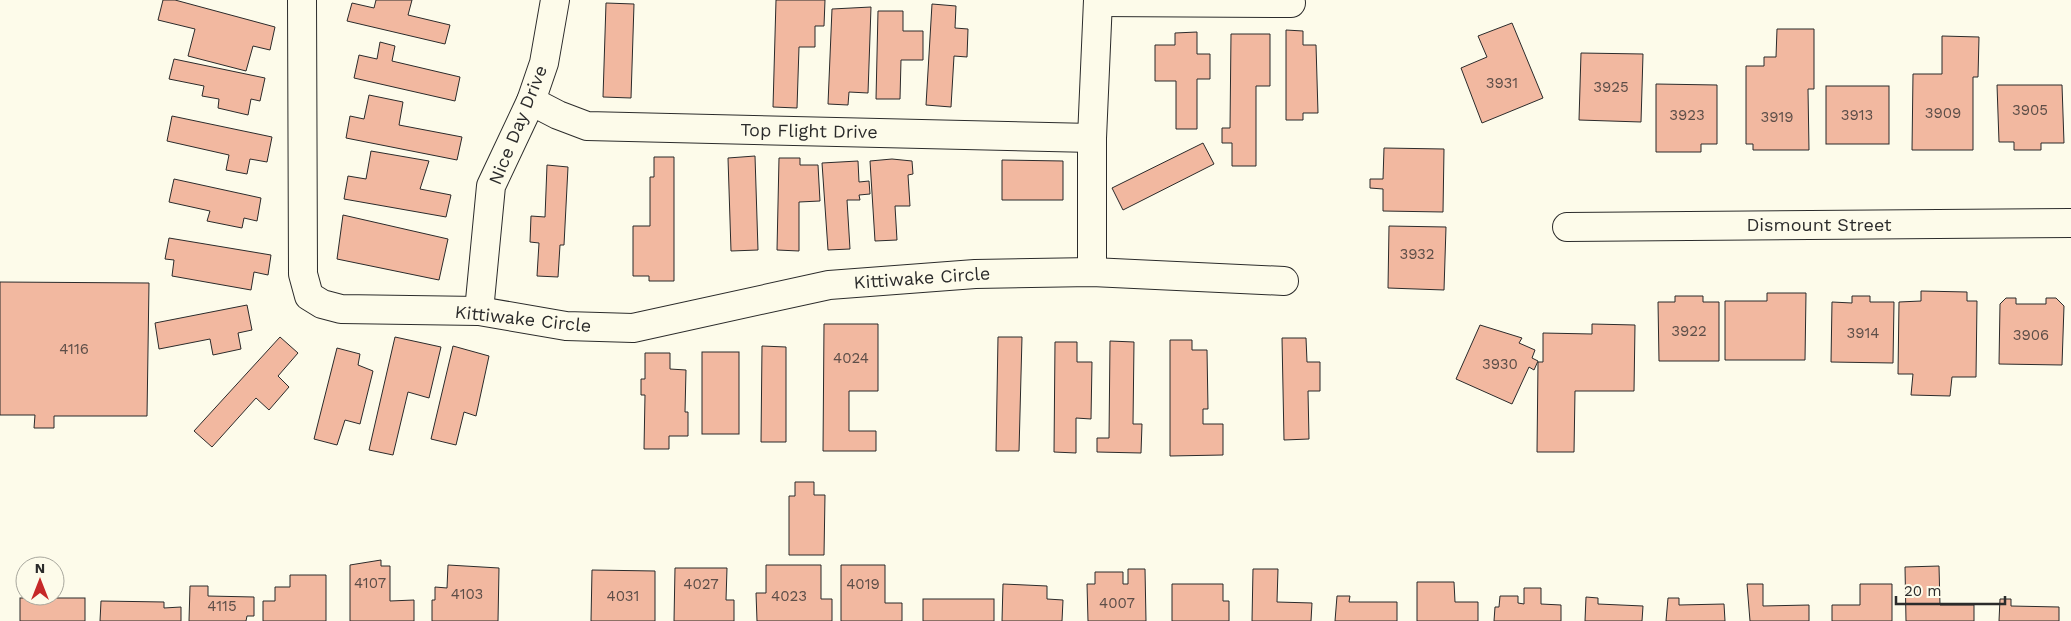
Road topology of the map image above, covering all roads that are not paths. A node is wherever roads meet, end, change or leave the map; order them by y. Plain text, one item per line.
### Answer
1 (302, 0) edge
2 (555, 0) edge
3 (1098, 1) edge
4 (1291, 4) dead end
5 (531, 101) junction
6 (1092, 138) junction
7 (2071, 223) edge
8 (1567, 227) dead end
9 (1092, 272) junction
10 (1284, 281) dead end
11 (480, 311) junction

1 - 11 street, Kittiwake Circle
2 - 5 street, Nice Day Drive
3 - 4 street
3 - 6 street
5 - 6 street, Top Flight Drive
5 - 11 street, Nice Day Drive
6 - 9 street
7 - 8 street, Dismount Street
9 - 10 street, Kittiwake Circle
9 - 11 street, Kittiwake Circle

